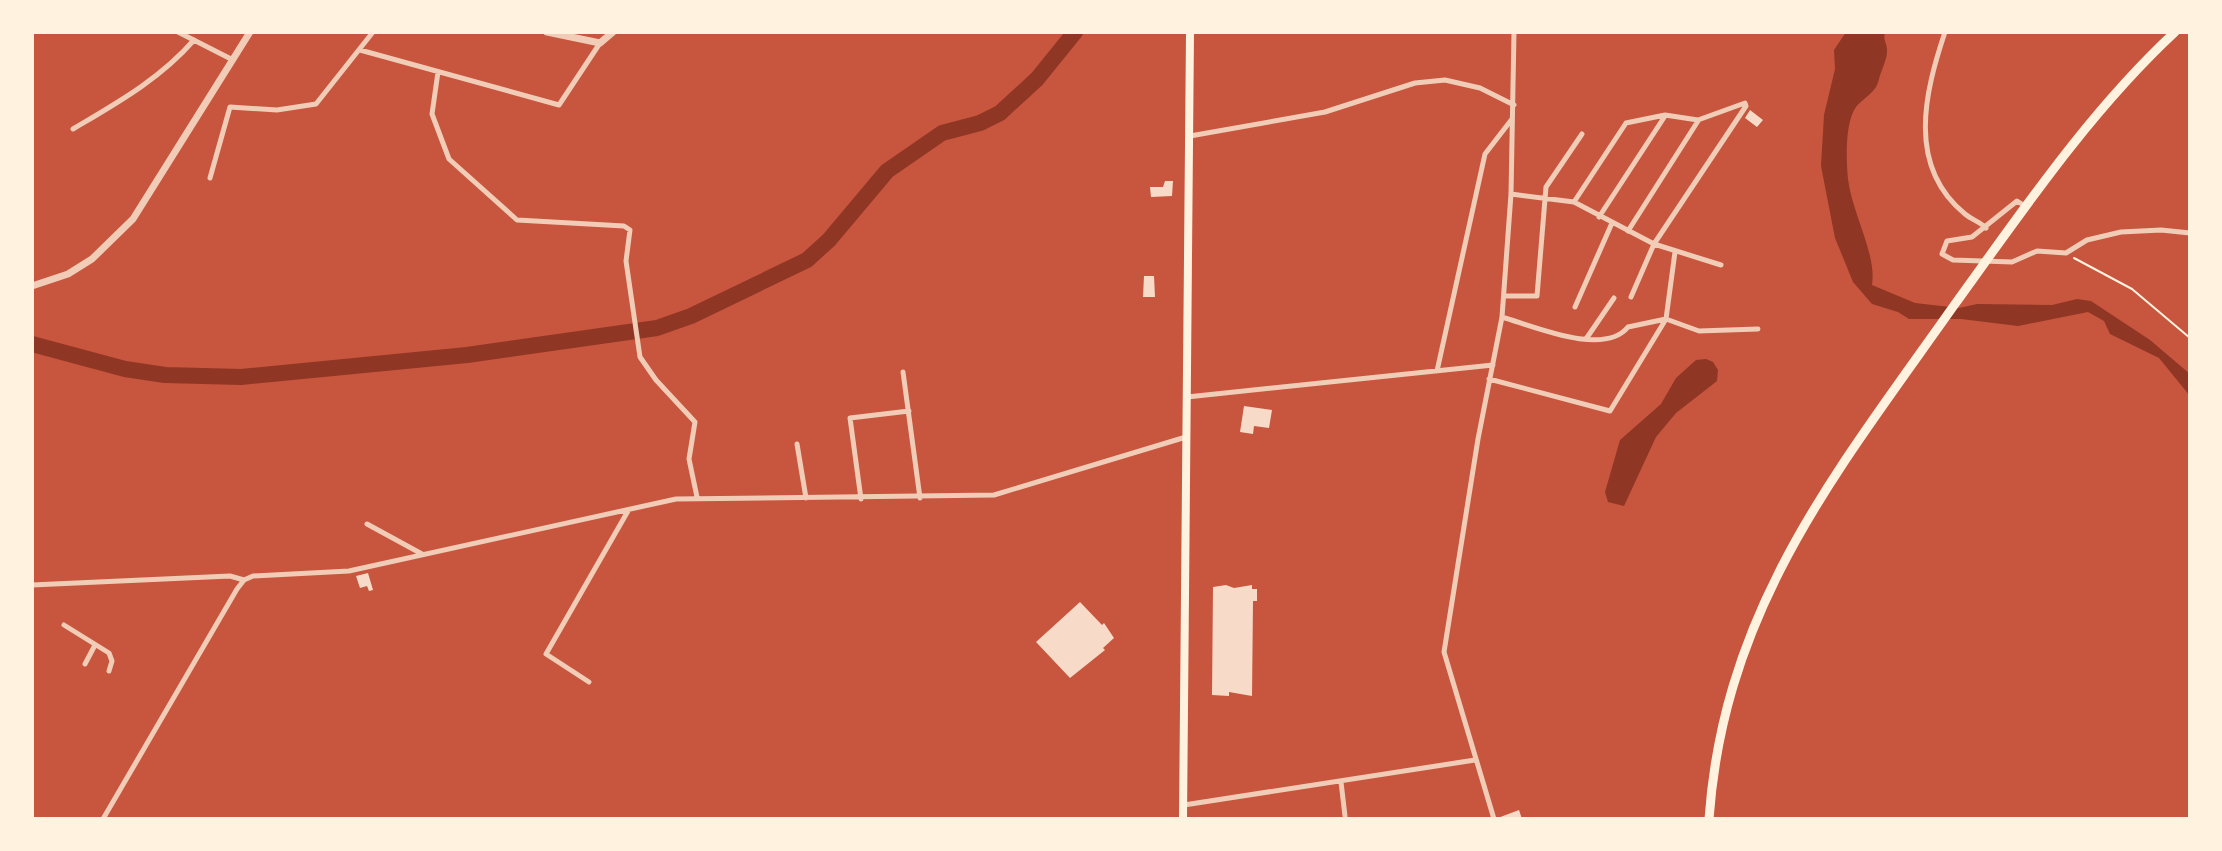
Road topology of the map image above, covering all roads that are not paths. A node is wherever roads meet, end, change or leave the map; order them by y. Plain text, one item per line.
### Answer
1 (178, 32) edge
2 (250, 32) edge
3 (373, 32) edge
4 (547, 32) edge
5 (613, 32) edge
6 (1190, 32) edge
7 (1514, 32) edge
8 (1945, 32) edge
9 (2175, 32) edge
10 (194, 40) junction
11 (600, 43) junction
12 (360, 50) junction
13 (233, 60) junction
14 (438, 72) junction
15 (1514, 105) junction
16 (1665, 115) junction
17 (1514, 116) junction
18 (1698, 120) junction
19 (73, 129) dead end
20 (1582, 134) dead end
21 (1190, 136) junction
22 (210, 178) dead end
23 (1511, 194) junction
24 (1545, 198) junction
25 (1574, 202) junction
26 (2025, 206) junction
27 (1599, 217) junction
28 (1612, 223) junction
29 (1986, 228) junction
30 (1628, 231) junction
31 (2190, 233) edge
32 (1654, 244) junction
33 (1675, 252) junction
34 (1721, 265) dead end
35 (32, 286) edge
36 (1504, 296) junction
37 (1631, 297) dead end
38 (1614, 298) dead end
39 (1575, 307) dead end
40 (1502, 317) junction
41 (1666, 319) junction
42 (1758, 329) dead end
43 (1586, 340) junction
44 (1493, 365) junction
45 (1437, 371) junction
46 (903, 372) dead end
47 (1489, 379) junction
48 (1187, 397) junction
49 (909, 411) junction
50 (1186, 437) junction
51 (797, 444) dead end
52 (697, 497) junction
53 (806, 498) junction
54 (920, 498) junction
55 (861, 499) junction
56 (629, 510) junction
57 (367, 524) dead end
58 (423, 555) junction
59 (244, 580) junction
60 (32, 585) edge
61 (64, 625) dead end
62 (95, 645) junction
63 (85, 664) dead end
64 (109, 671) dead end
65 (589, 682) dead end
66 (1475, 760) junction
67 (1341, 782) junction
68 (1183, 806) junction
69 (1345, 816) dead end
70 (103, 819) edge
71 (1183, 819) edge
72 (1494, 819) edge
73 (1709, 819) edge

1 - 10 street
2 - 13 street
3 - 12 street
4 - 11 street
5 - 11 street
6 - 21 main road
7 - 15 street
8 - 29 street
9 - 26 highway
10 - 13 street
10 - 19 street
11 - 14 street
12 - 14 street
12 - 22 street
13 - 35 street
14 - 52 street
15 - 17 street
15 - 21 street
16 - 18 street
16 - 25 street
16 - 27 street
17 - 23 street
17 - 45 street
18 - 30 street
18 - 32 street
20 - 24 street
21 - 48 main road
23 - 24 street
23 - 36 street
24 - 25 street
24 - 36 street
25 - 27 street
26 - 29 street
26 - 73 highway
27 - 28 street
28 - 30 street
28 - 39 street
29 - 31 street
30 - 32 street
32 - 33 street
32 - 37 street
33 - 34 street
33 - 41 street
36 - 40 street
38 - 43 street
40 - 43 street
40 - 44 street
41 - 42 street
41 - 43 street
41 - 47 street
44 - 45 street
44 - 47 street
45 - 48 street
46 - 49 street
47 - 66 street
48 - 50 main road
49 - 54 street
49 - 55 street
50 - 54 street
50 - 68 main road
51 - 53 street
52 - 53 street
52 - 56 street
53 - 55 street
54 - 55 street
56 - 58 street
56 - 65 street
57 - 58 street
58 - 59 street
59 - 60 street
59 - 70 street
61 - 62 street
62 - 63 street
62 - 64 street
66 - 67 street
66 - 72 street
67 - 68 street
67 - 69 street
68 - 71 main road

